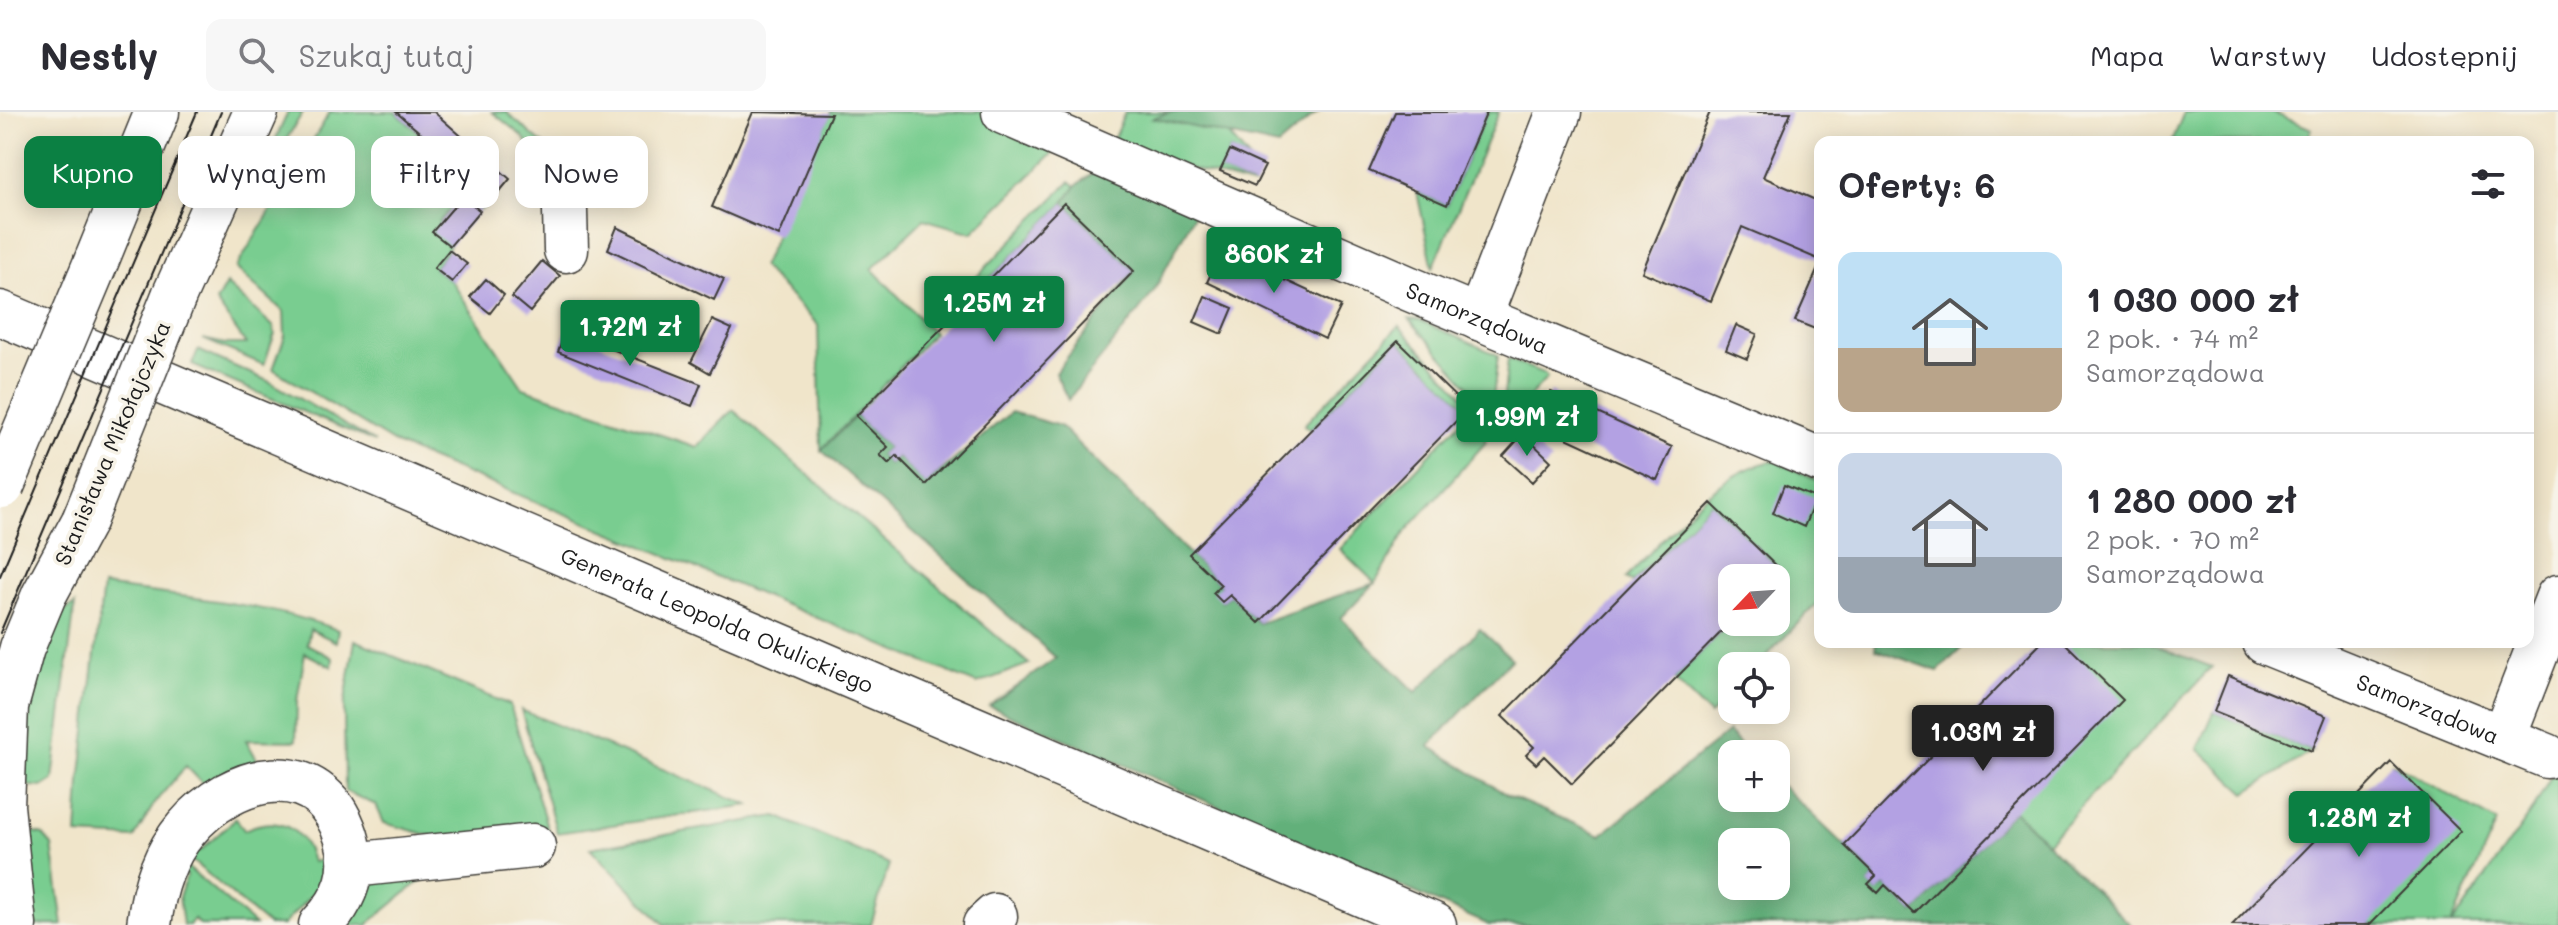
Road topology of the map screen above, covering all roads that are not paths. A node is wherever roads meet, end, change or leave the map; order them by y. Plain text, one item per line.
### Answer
1 (157, 112) edge
2 (256, 112) edge
3 (1004, 112) edge
4 (1559, 112) edge
5 (0, 313) edge
6 (1479, 318) junction
7 (1814, 458) edge
8 (1, 489) edge
9 (2558, 597) edge
10 (2280, 648) edge
11 (2503, 738) junction
12 (2547, 756) dead end
13 (533, 846) dead end
14 (352, 865) junction
15 (151, 922) edge
16 (14, 925) edge
17 (321, 925) edge
18 (1434, 925) edge

1 - 8 street, bridge
2 - 16 street, Stanisława Mikołajczyka, bridge
3 - 6 street, Samorządowa
4 - 6 street
5 - 18 street, Generała Leopolda Okulickiego
6 - 7 street, Samorządowa
9 - 11 street
10 - 11 street, Samorządowa
11 - 12 street, Samorządowa
13 - 14 street
14 - 15 street
14 - 17 street

